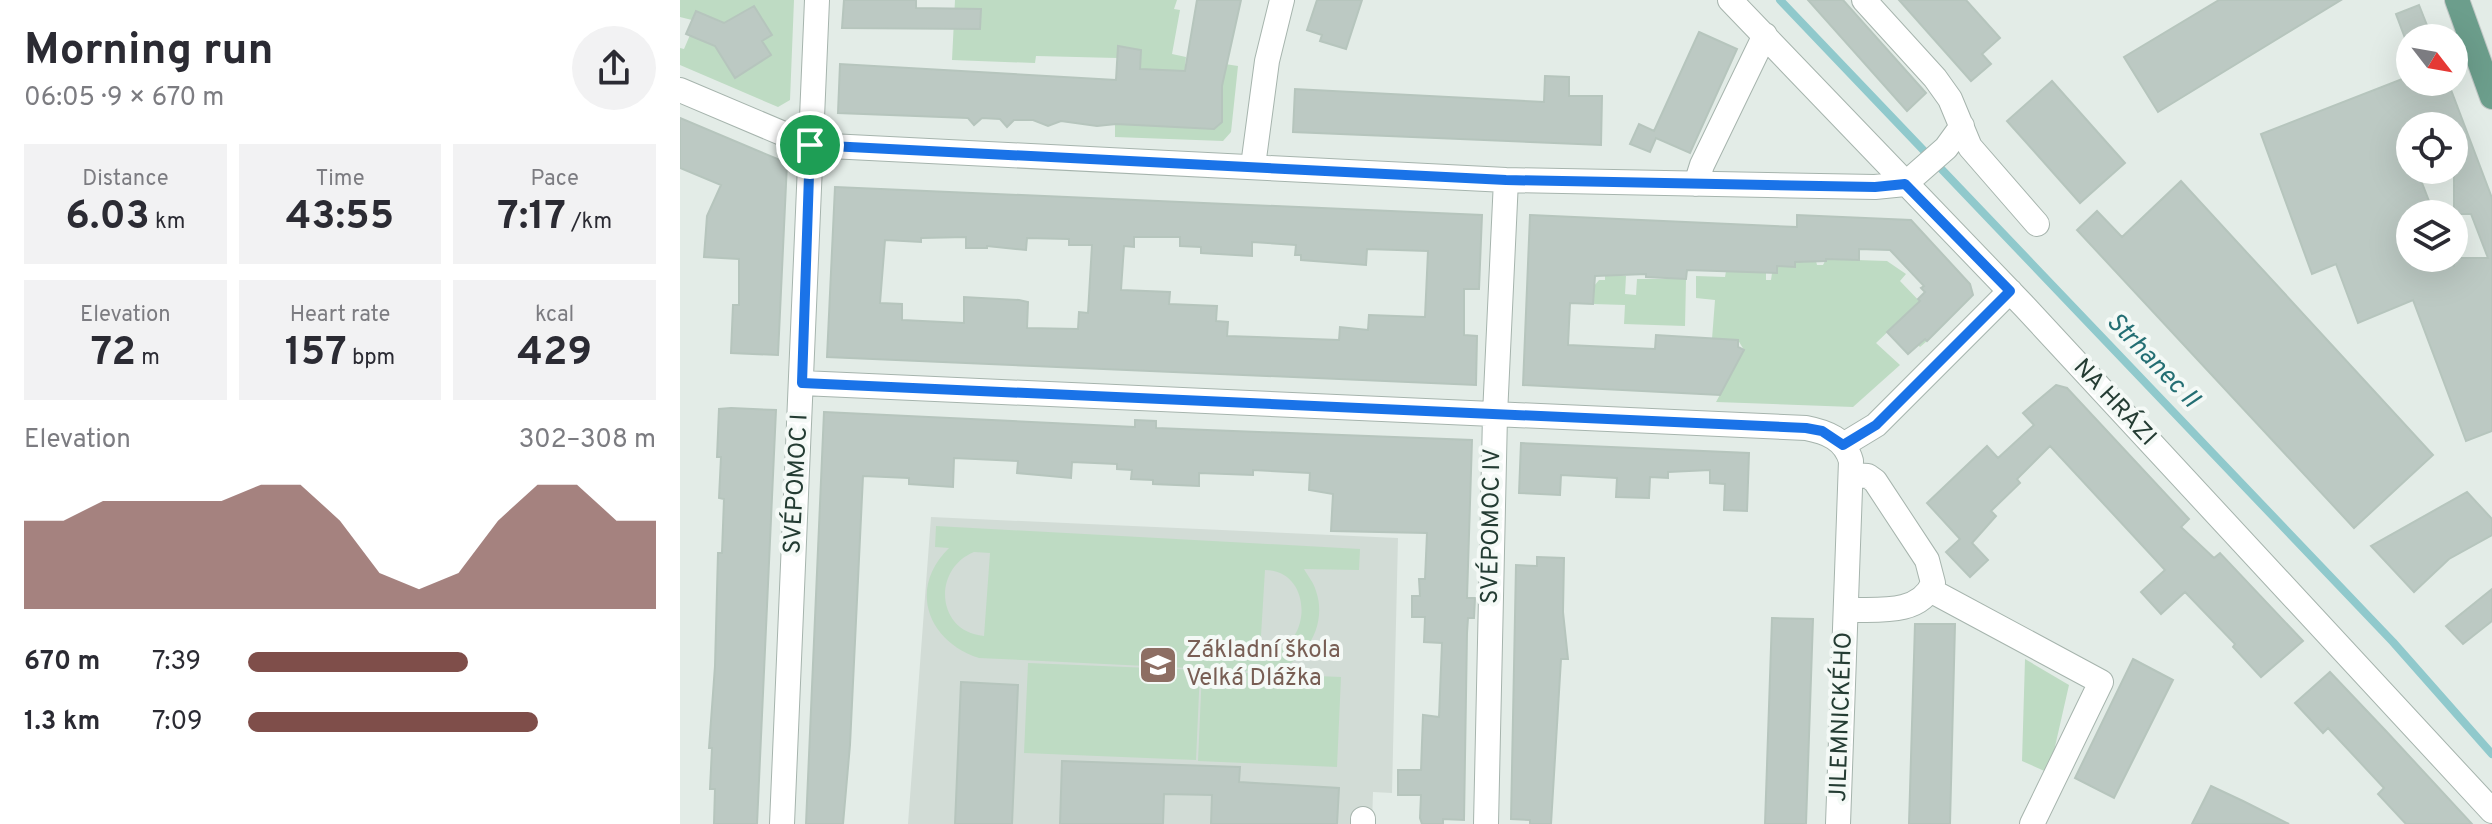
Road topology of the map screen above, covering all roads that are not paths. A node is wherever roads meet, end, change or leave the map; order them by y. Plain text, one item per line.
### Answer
1 (817, 0) edge
2 (1282, 0) edge
3 (1730, 0) edge
4 (1864, 0) edge
5 (2457, 0) edge
6 (1765, 35) junction
7 (680, 90) edge
8 (2492, 97) edge
9 (1962, 126) junction
10 (810, 145) junction
11 (1253, 166) junction
12 (1914, 177) junction
13 (1506, 180) junction
14 (1696, 184) junction
15 (2037, 224) dead end
16 (2010, 291) junction
17 (802, 383) junction
18 (1495, 415) junction
19 (1849, 460) junction
20 (1930, 590) junction
21 (1846, 610) junction
22 (2492, 811) edge
23 (782, 824) edge
24 (1486, 824) edge
25 (1838, 824) edge
26 (2032, 824) edge

1 - 10 street, SVÉPOMOC I
2 - 11 street
3 - 6 street, NA HRÁZI
4 - 9 street
5 - 8 main road
6 - 12 street, NA HRÁZI
6 - 14 street
7 - 10 street
9 - 12 street
9 - 15 street
10 - 11 street
10 - 17 street, SVÉPOMOC I
11 - 13 street
12 - 14 street
12 - 16 street, NA HRÁZI
13 - 14 street
13 - 18 street, SVÉPOMOC IV
16 - 19 street
16 - 22 street, NA HRÁZI
17 - 18 street
17 - 23 street, SVÉPOMOC I
18 - 19 street
18 - 24 street, SVÉPOMOC IV
19 - 20 street
19 - 21 street, JILEMNICKÉHO
20 - 21 street, JILEMNICKÉHO
20 - 26 street
21 - 25 street, JILEMNICKÉHO

